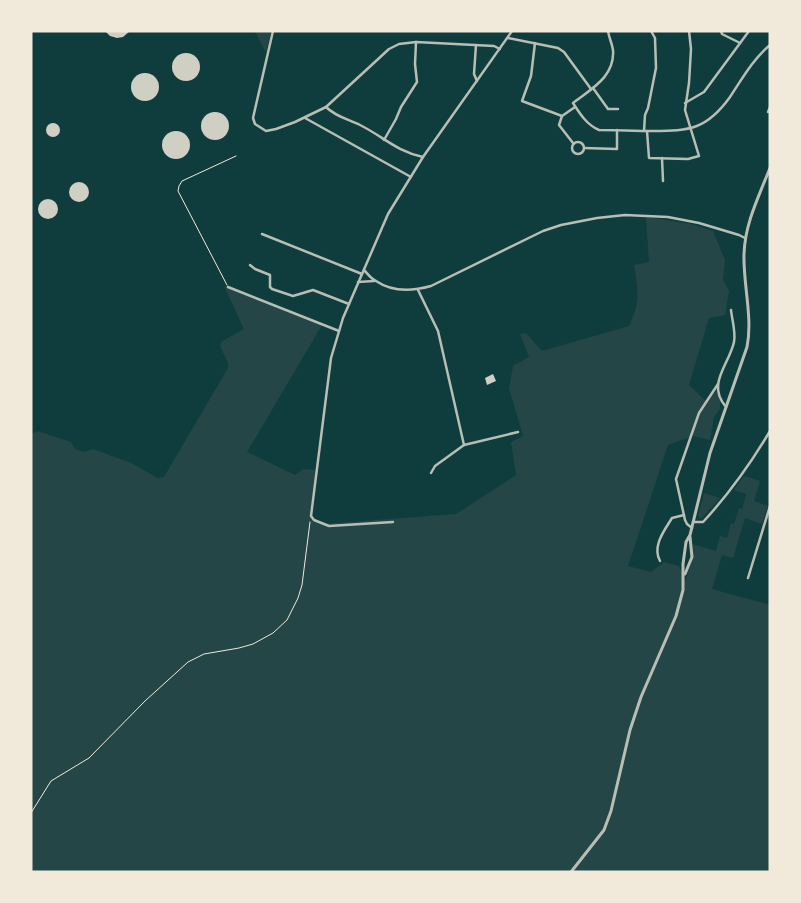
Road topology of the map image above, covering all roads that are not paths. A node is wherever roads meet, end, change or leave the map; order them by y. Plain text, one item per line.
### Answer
1 (273, 31) edge
2 (512, 31) edge
3 (608, 31) edge
4 (651, 31) edge
5 (690, 31) edge
6 (721, 31) edge
7 (749, 31) edge
8 (508, 38) junction
9 (416, 42) junction
10 (535, 43) junction
11 (741, 43) junction
12 (476, 45) junction
13 (770, 45) edge
14 (500, 49) junction
15 (477, 81) junction
16 (592, 89) junction
17 (685, 104) junction
18 (575, 106) junction
19 (326, 107) junction
20 (770, 107) edge
21 (618, 109) dead end
22 (768, 112) dead end
23 (562, 116) junction
24 (304, 118) junction
25 (690, 128) junction
26 (617, 130) junction
27 (646, 131) junction
28 (384, 140) junction
29 (573, 143) junction
30 (584, 148) junction
31 (423, 157) junction
32 (662, 158) junction
33 (770, 168) edge
34 (411, 177) junction
35 (663, 181) dead end
36 (262, 234) dead end
37 (745, 238) junction
38 (250, 265) dead end
39 (364, 269) junction
40 (362, 274) junction
41 (374, 281) junction
42 (358, 282) junction
43 (228, 288) road end
44 (418, 290) junction
45 (349, 304) junction
46 (731, 310) dead end
47 (339, 331) junction
48 (718, 384) junction
49 (726, 407) junction
50 (770, 431) edge
51 (518, 432) dead end
52 (464, 445) junction
53 (431, 473) dead end
54 (770, 506) edge
55 (684, 515) junction
56 (393, 522) dead end
57 (693, 522) junction
58 (692, 528) junction
59 (690, 535) junction
60 (660, 561) dead end
61 (684, 577) junction
62 (748, 578) dead end
63 (571, 872) edge

1 - 24 street
2 - 8 street
3 - 16 street
4 - 27 street
5 - 17 street
6 - 11 street
7 - 11 street
8 - 10 street
8 - 14 street
9 - 12 street
9 - 19 street
9 - 28 street
10 - 16 street
10 - 23 street
11 - 17 street
12 - 14 street
12 - 15 street
13 - 25 street
14 - 15 street
15 - 31 street
16 - 18 street
16 - 21 street
17 - 25 street
18 - 23 street
18 - 26 street
19 - 24 street
19 - 28 street
20 - 22 street
23 - 29 street
24 - 34 street
25 - 27 street
25 - 32 street
26 - 27 street
26 - 30 street
27 - 32 street
28 - 31 street
29 - 30 street
29 - 30 street
31 - 34 street
32 - 35 street
33 - 37 street
34 - 39 street
36 - 40 street
37 - 44 street
37 - 49 street
38 - 45 street
39 - 40 street
39 - 41 street
40 - 42 street
41 - 42 street
41 - 44 street
42 - 45 street
43 - 47 street
44 - 52 street
45 - 47 street
46 - 48 street
47 - 56 street
48 - 49 street
48 - 55 street
49 - 57 street
50 - 57 street
51 - 52 street
52 - 53 street
54 - 62 street
55 - 58 street
55 - 60 street
57 - 58 street
58 - 59 street
59 - 61 street
59 - 61 street
61 - 63 street

